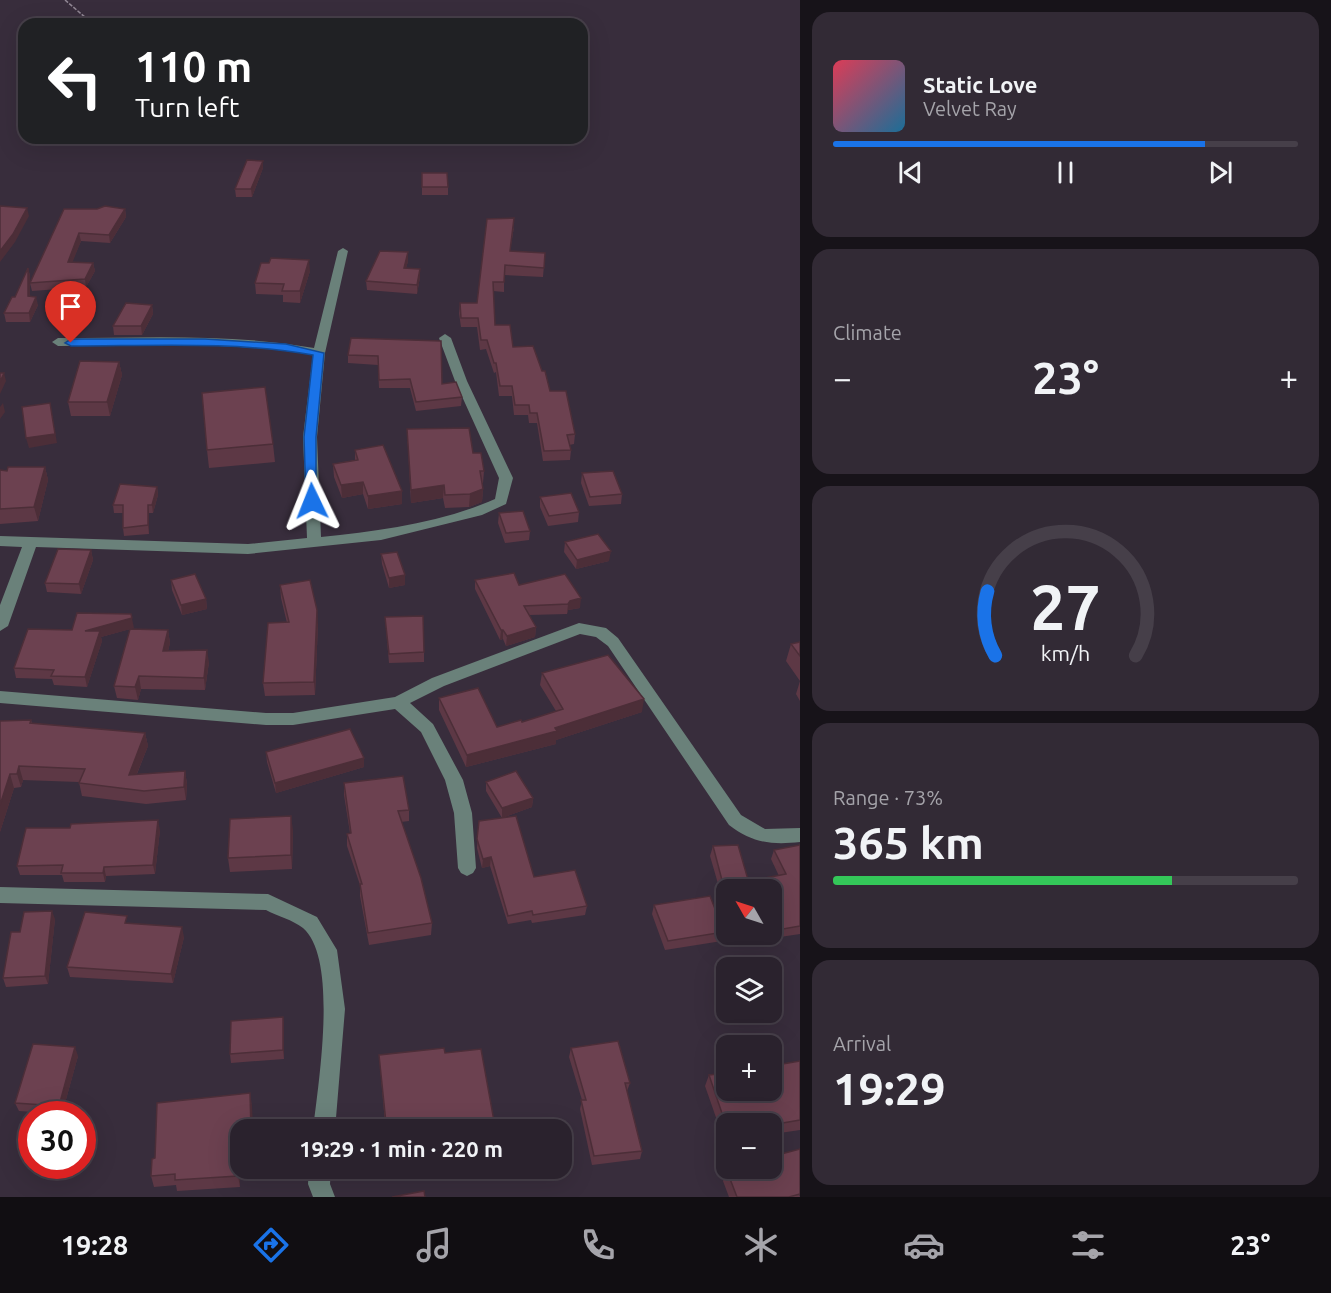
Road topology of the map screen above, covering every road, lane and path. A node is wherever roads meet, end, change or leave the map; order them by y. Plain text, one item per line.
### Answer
1 (65, 0) edge
2 (86, 18) edge
3 (343, 251) dead end
4 (445, 338) dead end
5 (58, 342) dead end
6 (319, 353) junction
7 (0, 540) edge
8 (30, 543) junction
9 (314, 543) junction
10 (0, 626) edge
11 (0, 697) edge
12 (398, 702) junction
13 (800, 835) edge
14 (468, 868) dead end
15 (0, 896) edge
16 (325, 1119) edge
17 (319, 1179) edge
18 (324, 1197) edge

1 - 2 path
3 - 6 street
4 - 9 street
5 - 6 street
6 - 9 street
7 - 8 street
8 - 9 street
8 - 10 street
11 - 12 street
12 - 13 street
12 - 14 street
15 - 16 street
17 - 18 street

